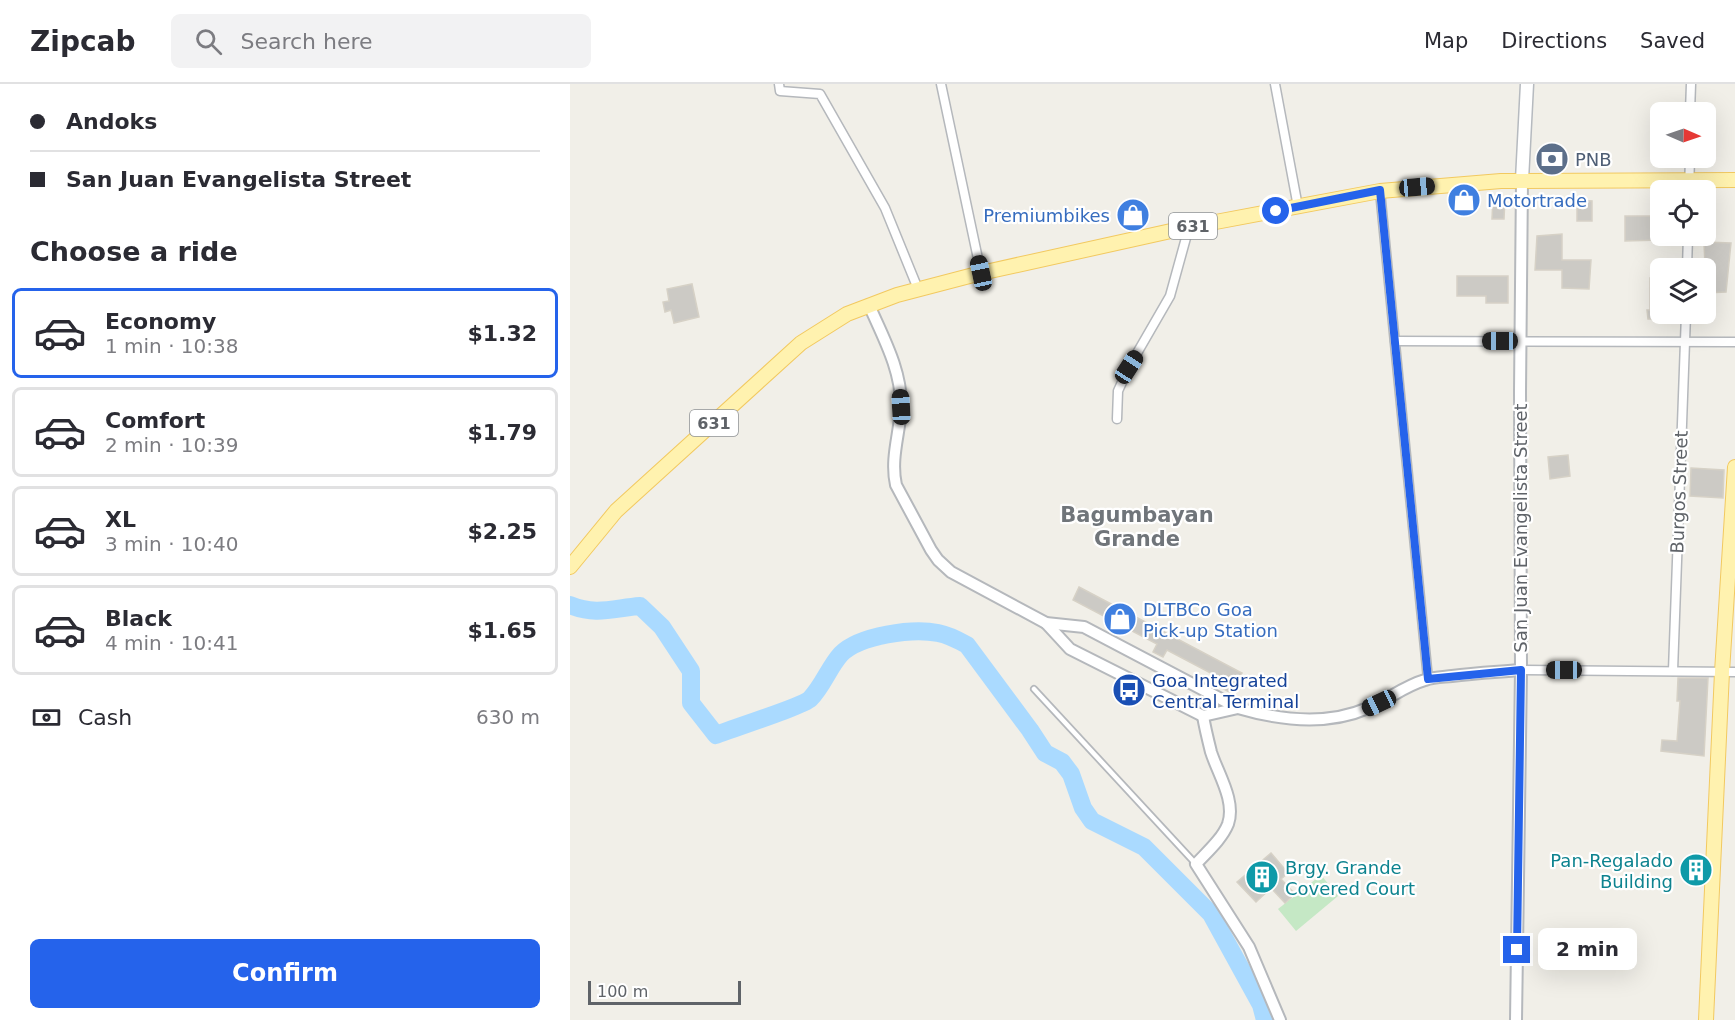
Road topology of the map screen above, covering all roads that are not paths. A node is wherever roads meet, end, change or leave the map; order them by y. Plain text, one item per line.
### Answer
1 (779, 84) edge
2 (941, 84) edge
3 (1275, 84) edge
4 (1527, 84) edge
5 (1691, 84) edge
6 (1690, 102) edge
7 (1522, 180) junction
8 (1735, 180) edge
9 (1716, 182) edge
10 (1650, 184) edge
11 (1380, 190) junction
12 (1298, 207) junction
13 (1189, 227) junction
14 (981, 273) junction
15 (918, 289) junction
16 (869, 305) junction
17 (1686, 324) edge
18 (1395, 341) junction
19 (1521, 341) junction
20 (1685, 342) junction
21 (1735, 342) edge
22 (1117, 419) dead end
23 (1735, 467) edge
24 (572, 564) edge
25 (1046, 622) junction
26 (1521, 670) junction
27 (1673, 670) junction
28 (1728, 672) edge
29 (1428, 679) junction
30 (1034, 689) dead end
31 (1238, 708) junction
32 (1203, 716) junction
33 (1196, 864) junction
34 (1280, 1020) edge
35 (1516, 1020) edge
36 (1706, 1020) edge

1 - 15 street
2 - 14 street
3 - 12 street
4 - 7 main road
5 - 6 street
7 - 10 main road, 631
7 - 11 main road, 631
7 - 19 street, San Juan Evangelista Street
8 - 9 main road, 631
11 - 12 main road, 631
11 - 18 street
12 - 13 main road, 631
13 - 14 main road, 631
13 - 22 street
14 - 15 main road, 631
15 - 16 main road, 631
16 - 24 main road, 631
16 - 25 street
17 - 20 street, Burgos Street
18 - 19 street
18 - 29 street
19 - 20 street
19 - 26 street, San Juan Evangelista Street
20 - 21 street
20 - 27 street, Burgos Street
23 - 28 main road
25 - 31 street
25 - 32 street
26 - 27 street
26 - 29 street
26 - 35 street, San Juan Evangelista Street
27 - 28 street
28 - 36 main road
29 - 31 street
30 - 33 lane
31 - 32 street
32 - 33 street
33 - 34 street

